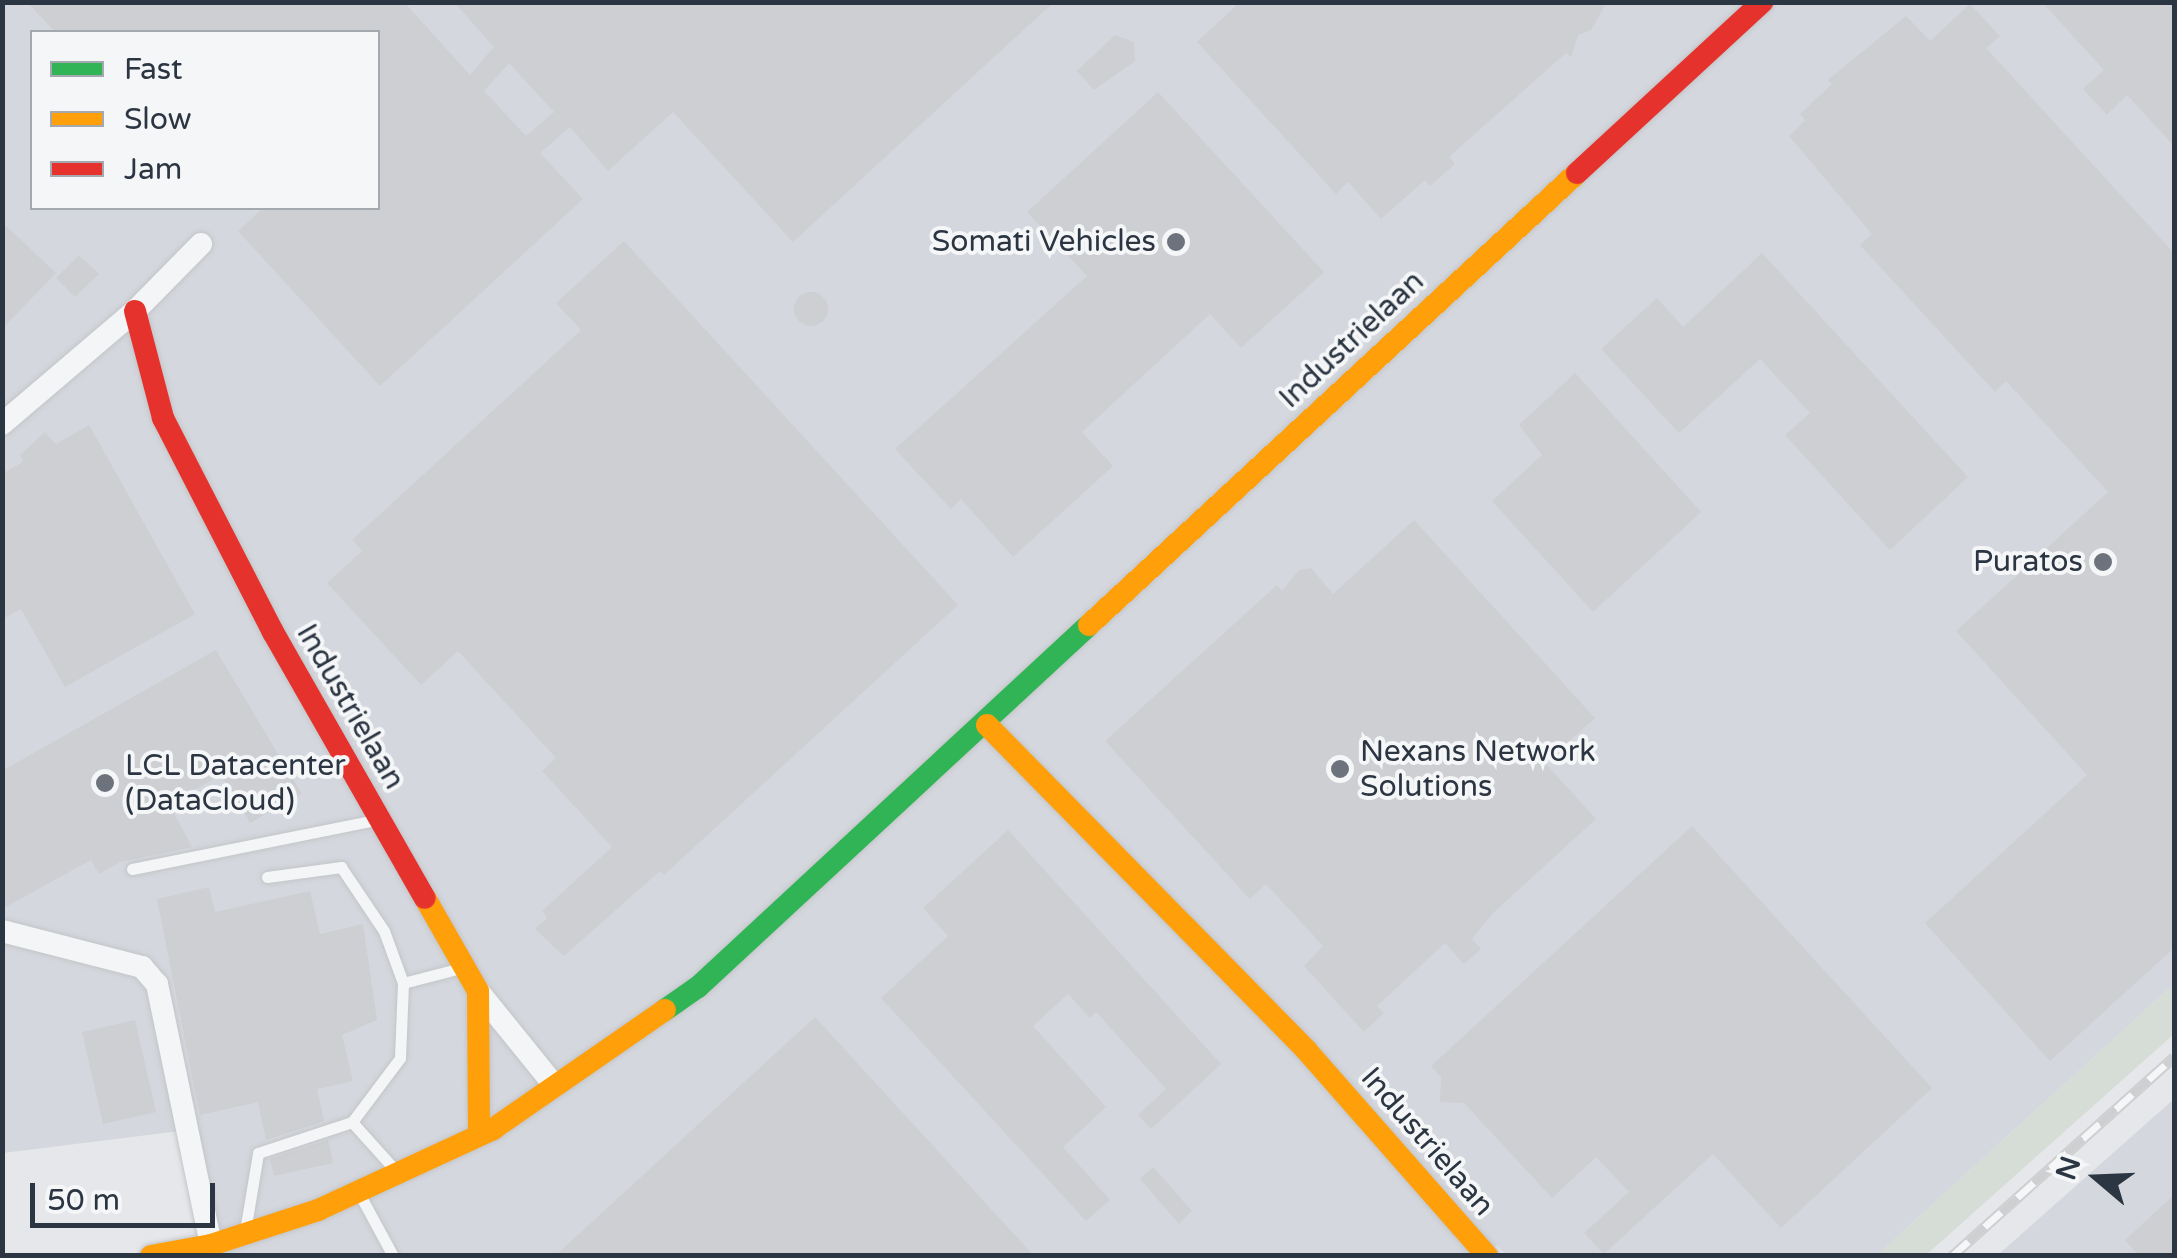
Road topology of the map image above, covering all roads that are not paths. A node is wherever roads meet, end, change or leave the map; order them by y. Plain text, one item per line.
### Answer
1 (1762, 2) edge
2 (201, 244) dead end
3 (135, 310) junction
4 (2, 424) edge
5 (987, 725) junction
6 (380, 819) junction
7 (132, 870) dead end
8 (267, 877) dead end
9 (2, 931) edge
10 (465, 968) junction
11 (403, 983) junction
12 (478, 991) junction
13 (555, 1086) junction
14 (352, 1122) junction
15 (479, 1135) junction
16 (398, 1173) junction
17 (358, 1191) junction
18 (245, 1232) junction
19 (213, 1250) edge
20 (150, 1256) edge
21 (393, 1256) edge
22 (1486, 1256) edge

1 - 5 street, Industrielaan
2 - 3 street
3 - 4 street
3 - 6 street, Industrielaan
5 - 13 street, Industrielaan
5 - 22 street, Industrielaan
6 - 7 lane
6 - 10 street, Industrielaan
8 - 11 lane
9 - 19 street
10 - 11 lane
10 - 12 street, Industrielaan
11 - 14 lane
12 - 13 street
12 - 15 street, Industrielaan
13 - 15 street, Industrielaan
14 - 16 lane
14 - 18 lane
15 - 16 street, Industrielaan
16 - 17 street, Industrielaan
17 - 18 street, Industrielaan
17 - 21 lane
18 - 19 street, Industrielaan
19 - 20 street, Industrielaan

